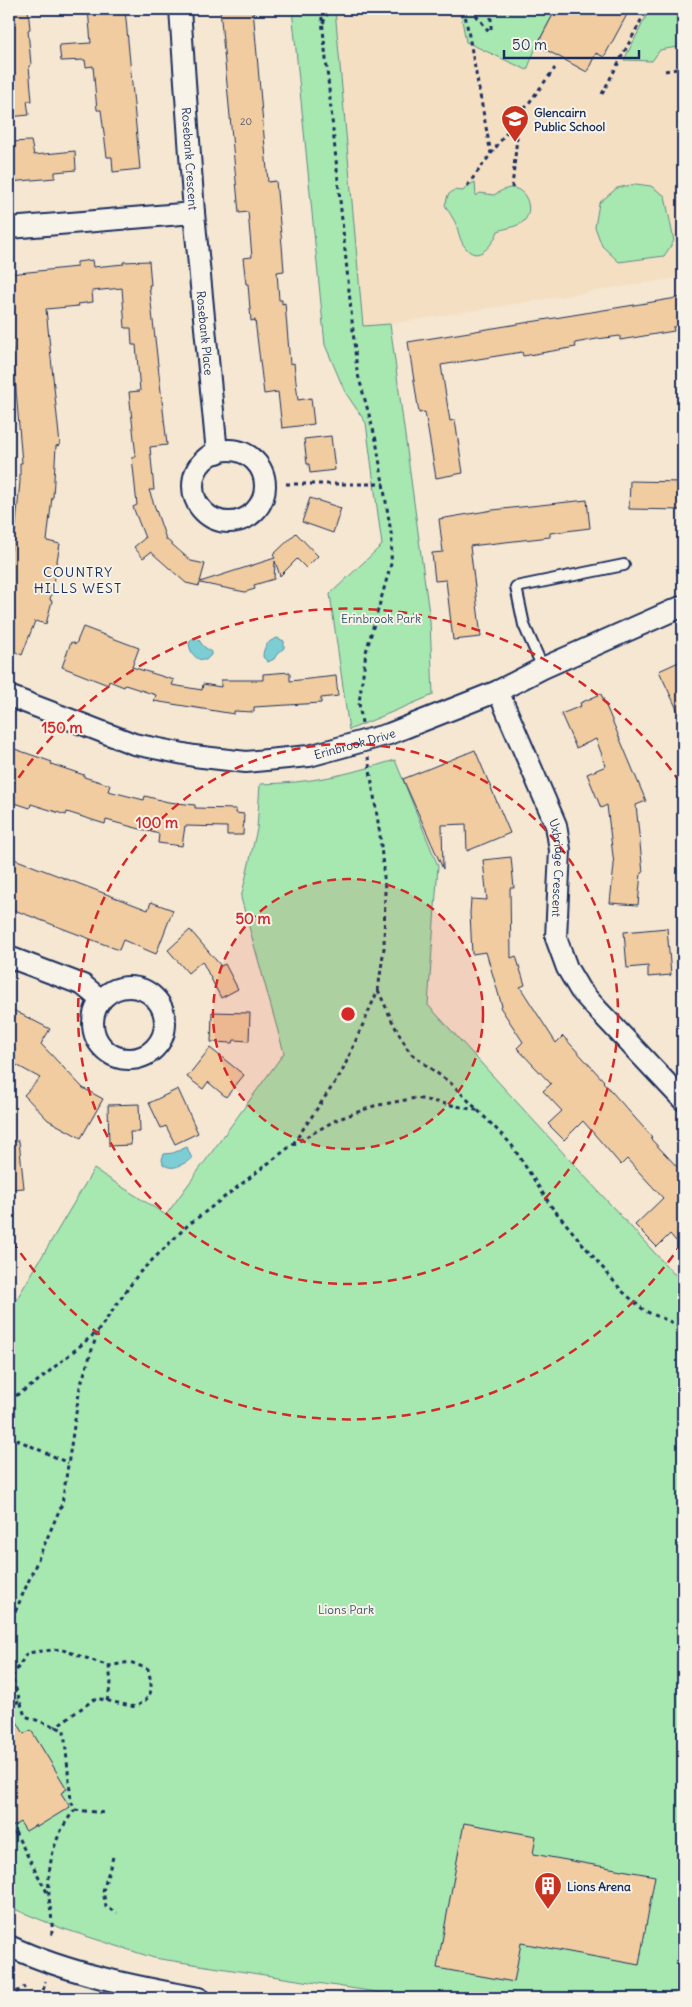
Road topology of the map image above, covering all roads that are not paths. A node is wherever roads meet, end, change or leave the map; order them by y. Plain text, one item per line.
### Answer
1 (180, 9) edge
2 (194, 214) junction
3 (9, 228) edge
4 (217, 453) dead end
5 (624, 565) dead end
6 (683, 606) edge
7 (543, 668) junction
8 (498, 691) junction
9 (9, 696) edge
10 (9, 957) edge
11 (101, 1000) dead end
12 (683, 1100) edge
13 (9, 1946) edge
14 (152, 1994) edge
15 (199, 1998) edge

1 - 2 street, Rosebank Crescent
2 - 3 street, Rosebank Crescent
2 - 4 street, Rosebank Place
5 - 7 lane
6 - 7 street, Erinbrook Drive
7 - 8 street, Erinbrook Drive
8 - 9 street, Erinbrook Drive
8 - 12 street, Uxbridge Crescent
10 - 11 street
13 - 14 street
14 - 15 street

